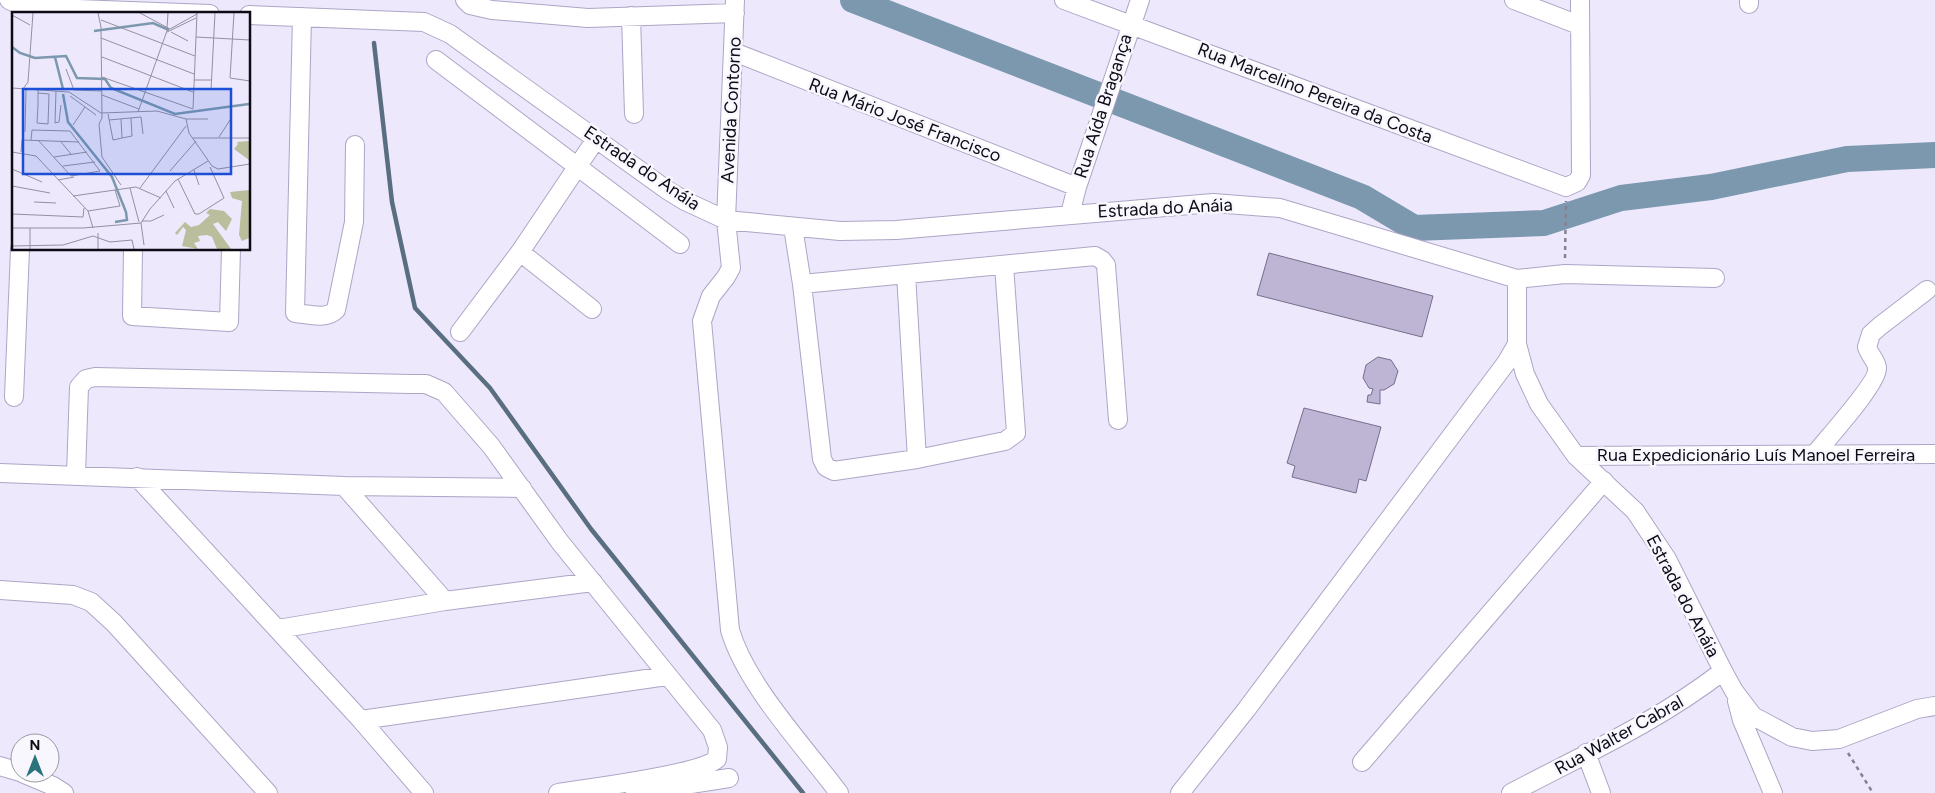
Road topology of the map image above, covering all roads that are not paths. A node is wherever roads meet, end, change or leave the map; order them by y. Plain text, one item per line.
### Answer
1 (465, 0) edge
2 (1064, 0) edge
3 (1140, 0) edge
4 (1514, 0) edge
5 (1580, 0) edge
6 (162, 6) edge
7 (735, 6) edge
8 (19, 7) edge
9 (121, 12) edge
10 (144, 12) edge
11 (200, 12) edge
12 (250, 15) edge
13 (631, 16) junction
14 (302, 17) junction
15 (1131, 24) junction
16 (1579, 25) junction
17 (734, 52) junction
18 (436, 60) dead end
19 (634, 114) dead end
20 (596, 139) junction
21 (355, 146) dead end
22 (578, 167) junction
23 (1076, 186) junction
24 (1070, 214) junction
25 (726, 220) junction
26 (793, 227) junction
27 (680, 244) dead end
28 (20, 250) edge
29 (133, 250) edge
30 (231, 250) edge
31 (520, 252) junction
32 (1004, 265) junction
33 (906, 274) junction
34 (1517, 278) junction
35 (1716, 278) dead end
36 (802, 284) junction
37 (1928, 290) dead end
38 (592, 309) dead end
39 (460, 332) dead end
40 (1517, 344) junction
41 (14, 397) dead end
42 (1118, 420) dead end
43 (1815, 454) junction
44 (1935, 454) edge
45 (1576, 456) junction
46 (917, 459) junction
47 (0, 473) edge
48 (76, 476) junction
49 (137, 477) junction
50 (1604, 481) junction
51 (344, 486) junction
52 (522, 488) junction
53 (593, 582) junction
54 (0, 590) edge
55 (445, 602) junction
56 (278, 629) junction
57 (1723, 671) junction
58 (667, 676) junction
59 (1734, 691) junction
60 (1935, 706) edge
61 (361, 720) junction
62 (1586, 753) junction
63 (1362, 762) dead end
64 (729, 778) dead end
65 (46, 783) edge
66 (64, 793) edge
67 (268, 793) edge
68 (424, 793) edge
69 (558, 793) edge
70 (635, 793) edge
71 (839, 793) edge
72 (1180, 793) edge
73 (1511, 793) edge
74 (1601, 793) edge
75 (1773, 793) edge

1 - 13 street
2 - 15 street, Rua Marcelino Pereira da Costa
3 - 15 street, Rua Aída Bragança
4 - 16 street
5 - 16 street
6 - 10 street
6 - 11 street
7 - 13 street
7 - 17 street, Avenida Contorno
8 - 9 street
12 - 14 street, Estrada do Anáia
13 - 19 street
14 - 20 street, Estrada do Anáia
14 - 21 street
15 - 16 street, Rua Marcelino Pereira da Costa
15 - 23 street, Rua Aída Bragança
17 - 23 street, Rua Mário José Francisco
17 - 25 street, Avenida Contorno
18 - 22 street
20 - 22 street
20 - 25 street, Estrada do Anáia
22 - 27 street
22 - 31 street
23 - 24 street, Rua Aída Bragança
24 - 26 street, Estrada do Anáia
24 - 34 street, Estrada do Anáia
25 - 26 street, Estrada do Anáia
25 - 71 street, Avenida Contorno
26 - 36 street
28 - 41 street
29 - 30 street
31 - 38 street
31 - 39 street
32 - 33 street
32 - 42 street
32 - 46 street
33 - 36 street
33 - 46 street
34 - 35 street
34 - 40 street, Estrada do Anáia
36 - 46 street
37 - 43 street
40 - 45 street, Estrada do Anáia
40 - 72 street
43 - 44 street, Rua Expedicionário Luís Manoel Ferreira
43 - 45 street, Rua Expedicionário Luís Manoel Ferreira
45 - 50 street, Estrada do Anáia
47 - 48 street
48 - 49 street
48 - 52 street
49 - 51 street
49 - 56 street
50 - 57 street, Estrada do Anáia
50 - 63 street
51 - 52 street
51 - 55 street
52 - 53 street
53 - 55 street
53 - 58 street
54 - 67 street
55 - 56 street
56 - 61 street
57 - 59 street, Estrada do Anáia
57 - 62 street, Rua Walter Cabral
58 - 61 street
58 - 69 street
59 - 60 street, Estrada do Anáia
59 - 75 street
61 - 68 street
62 - 73 street, Rua Walter Cabral
62 - 74 street
64 - 70 street
65 - 66 street

